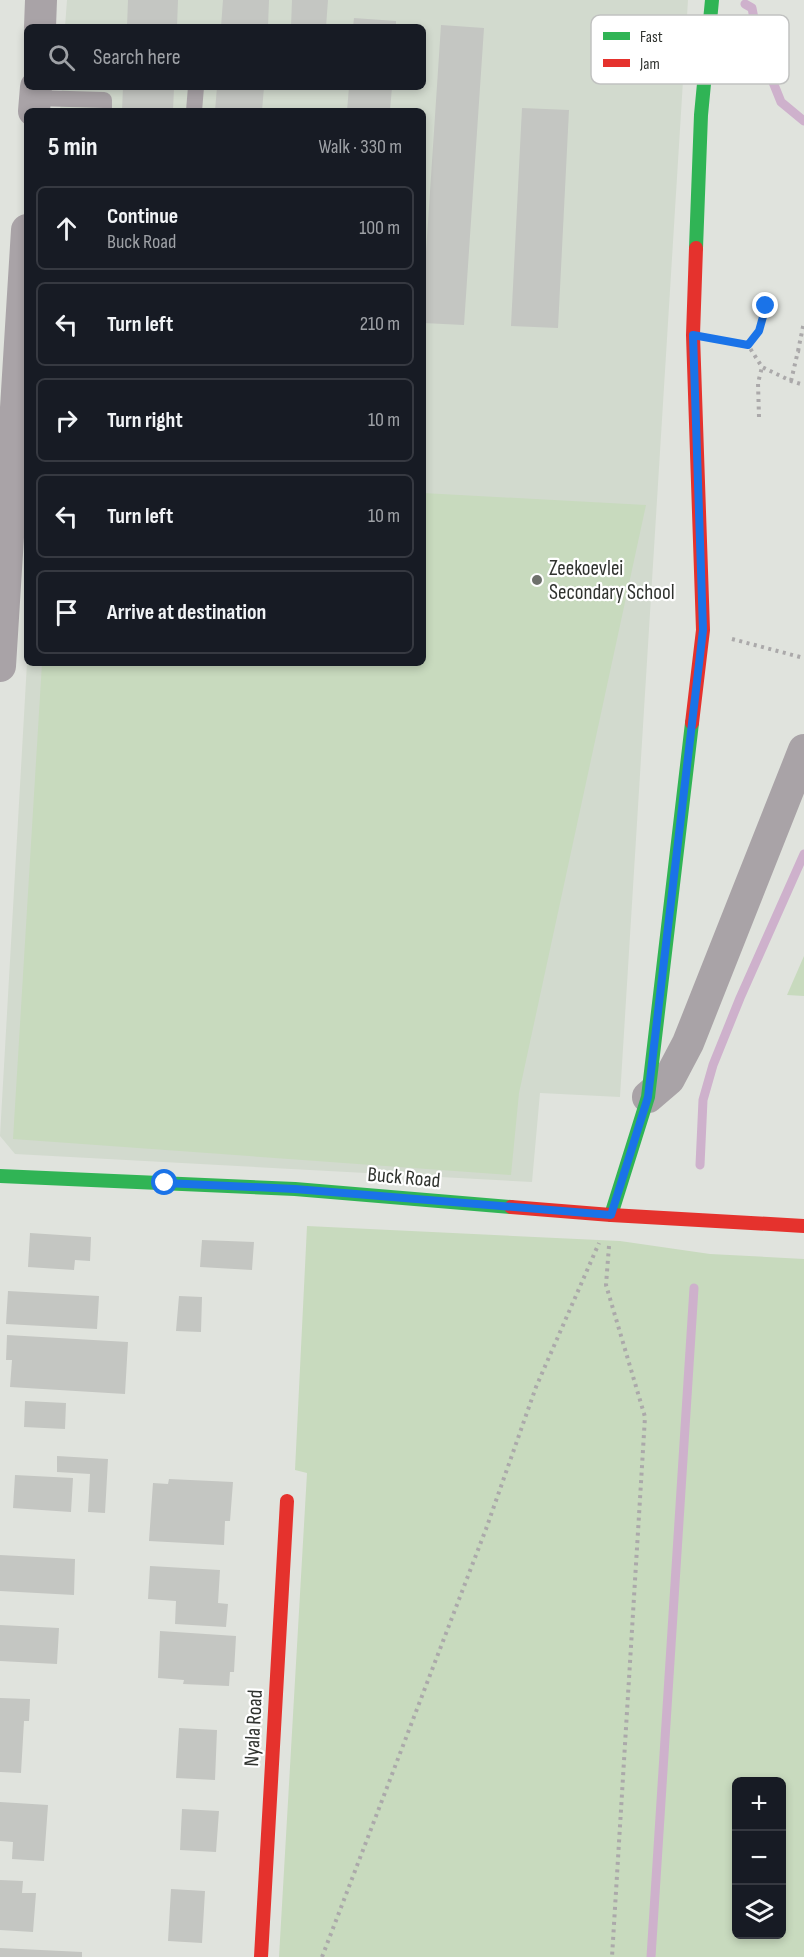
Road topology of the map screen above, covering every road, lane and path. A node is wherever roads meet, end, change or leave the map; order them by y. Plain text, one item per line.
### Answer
1 (41, 0) edge
2 (712, 0) edge
3 (711, 15) edge
4 (40, 24) edge
5 (704, 84) edge
6 (196, 90) edge
7 (35, 98) edge
8 (104, 108) edge
9 (194, 108) edge
10 (24, 260) edge
11 (766, 306) dead end
12 (804, 322) edge
13 (693, 335) junction
14 (748, 345) junction
15 (798, 351) junction
16 (804, 352) edge
17 (762, 367) junction
18 (791, 381) junction
19 (804, 385) edge
20 (759, 417) dead end
21 (7, 430) edge
22 (703, 630) junction
23 (804, 658) edge
24 (0, 666) edge
25 (804, 750) edge
26 (648, 1097) junction
27 (0, 1176) edge
28 (611, 1215) junction
29 (804, 1226) edge
30 (287, 1501) dead end
31 (261, 1957) edge
32 (322, 1957) edge
33 (612, 1957) edge

1 - 4 street
2 - 3 street
5 - 13 street
6 - 9 lane
7 - 8 lane
10 - 21 street
11 - 14 path
12 - 15 path
13 - 14 path
13 - 22 street
14 - 17 path
15 - 16 path
15 - 18 path
17 - 18 path
17 - 20 path
18 - 19 path
21 - 24 street
22 - 23 path
22 - 26 street
25 - 26 street
26 - 28 street
27 - 28 street, Buck Road
28 - 29 street, Buck Road
28 - 32 path
28 - 33 path
30 - 31 street, Nyala Road

